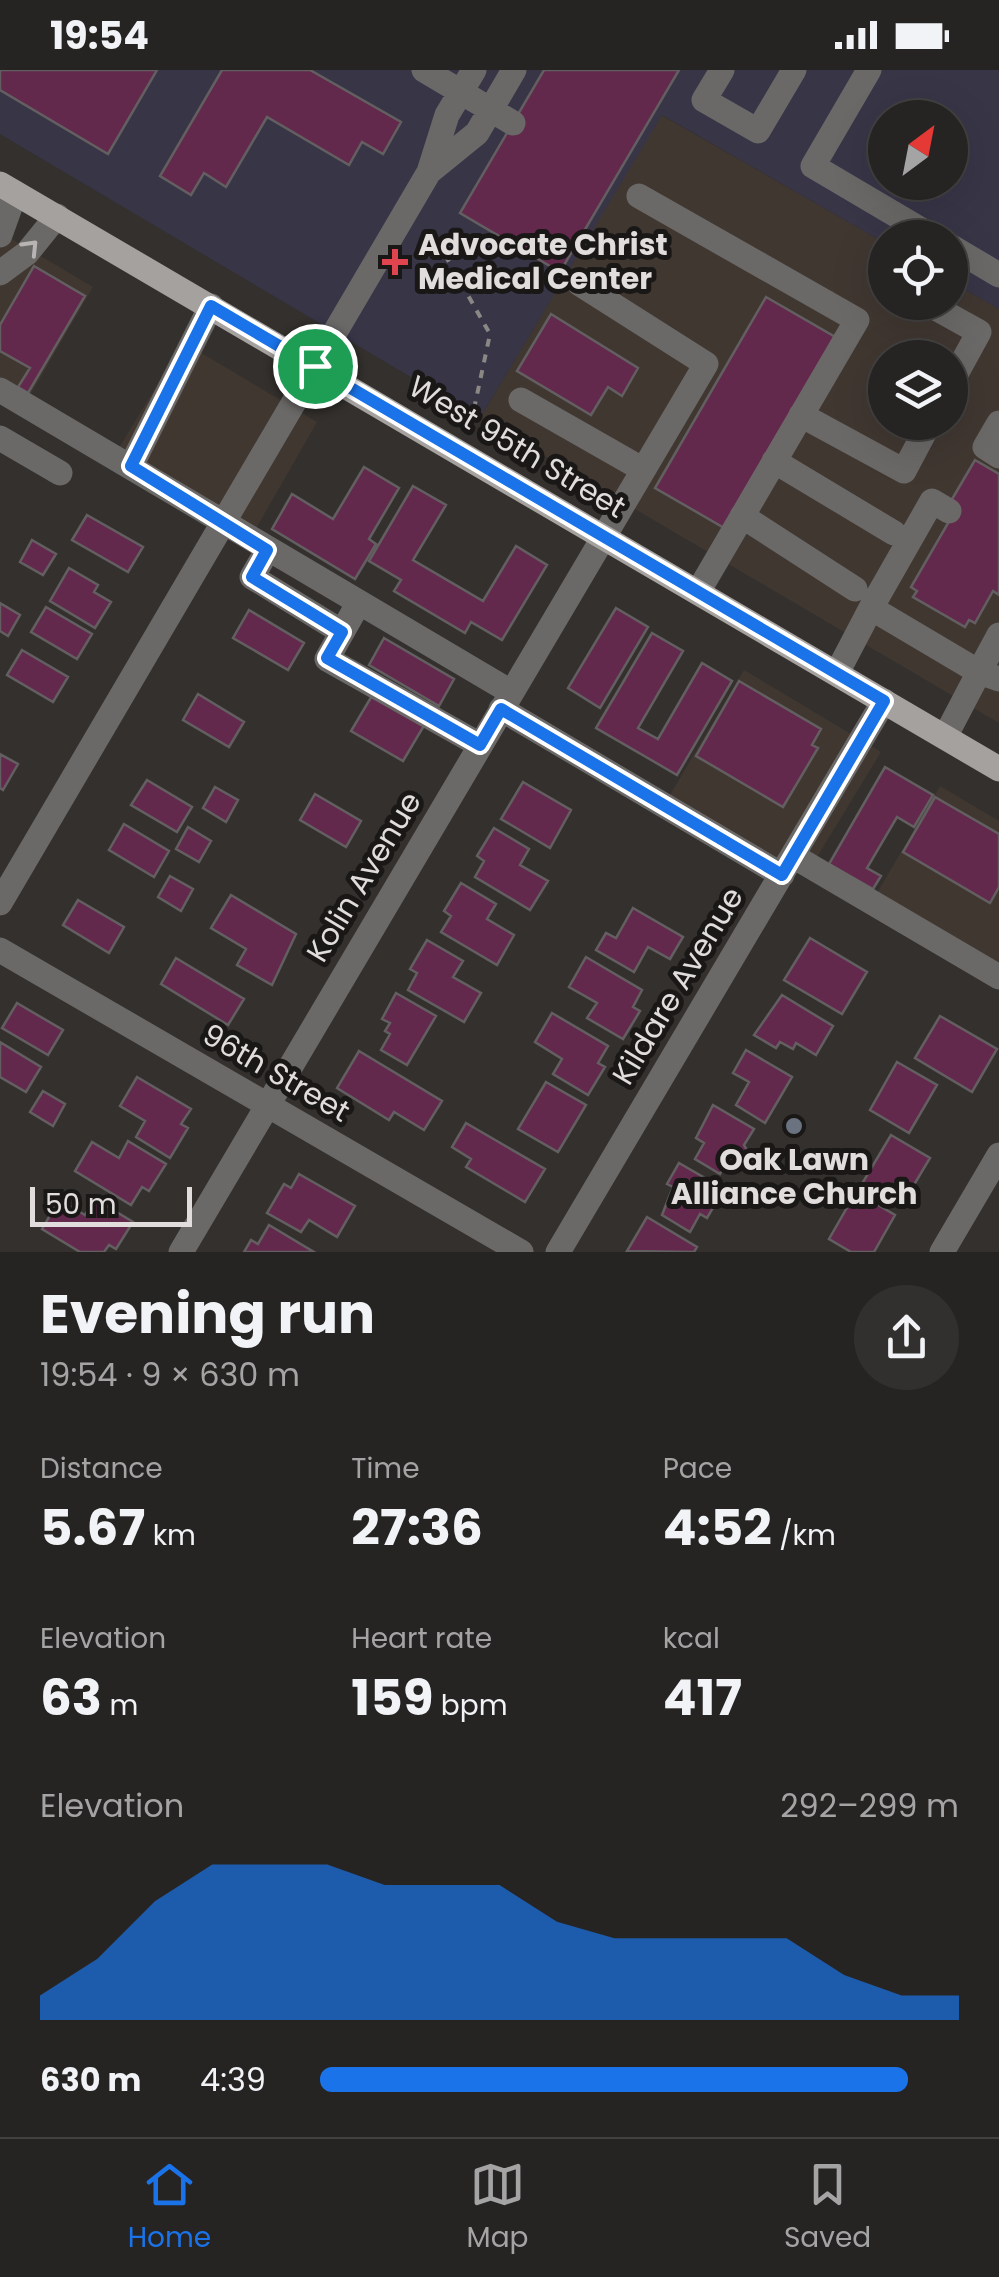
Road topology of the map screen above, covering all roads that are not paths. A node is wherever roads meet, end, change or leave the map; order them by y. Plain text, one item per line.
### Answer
1 (424, 70) edge
2 (514, 70) edge
3 (722, 70) edge
4 (794, 70) edge
5 (870, 70) edge
6 (467, 81) edge
7 (502, 116) junction
8 (429, 172) junction
9 (8, 189) edge
10 (639, 196) dead end
11 (57, 216) junction
12 (906, 220) edge
13 (0, 235) edge
14 (968, 257) edge
15 (0, 272) edge
16 (999, 275) edge
17 (580, 284) dead end
18 (211, 306) junction
19 (957, 320) edge
20 (968, 352) edge
21 (315, 366) junction
22 (0, 390) edge
23 (521, 400) dead end
24 (801, 415) junction
25 (999, 423) edge
26 (0, 438) edge
27 (920, 440) edge
28 (999, 456) edge
29 (774, 461) junction
30 (131, 466) junction
31 (642, 470) junction
32 (60, 473) dead end
33 (949, 511) dead end
34 (742, 516) junction
35 (222, 523) junction
36 (894, 533) dead end
37 (603, 536) junction
38 (267, 550) junction
39 (698, 592) junction
40 (863, 598) junction
41 (358, 604) junction
42 (342, 632) junction
43 (999, 636) edge
44 (836, 673) junction
45 (989, 676) edge
46 (506, 700) junction
47 (884, 701) junction
48 (944, 737) junction
49 (480, 745) junction
50 (999, 769) edge
51 (787, 866) junction
52 (0, 902) edge
53 (0, 950) edge
54 (999, 977) edge
55 (267, 1106) junction
56 (999, 1155) edge
57 (181, 1252) edge
58 (521, 1252) edge
59 (558, 1252) edge
60 (942, 1252) edge

1 - 6 street
2 - 7 street
3 - 4 street
5 - 12 street
6 - 7 street
6 - 8 street
7 - 8 street
8 - 21 street
9 - 11 main road, West 95th Street
9 - 13 street
10 - 24 street
15 -> 11 street
11 - 18 main road, West 95th Street
14 - 16 street
17 - 31 street, Kolin Avenue
18 - 21 main road, West 95th Street
18 - 30 street
19 - 20 street
21 - 35 street
21 - 37 main road, West 95th Street
22 - 30 street
23 - 31 street
24 - 27 street
24 - 29 street
25 - 28 street
26 - 32 street
29 - 34 street
29 - 36 street
30 - 35 street
31 - 37 street, Kolin Avenue
33 - 40 street
34 - 39 street
34 - 40 street
35 - 38 street
35 - 52 street
37 - 39 main road, West 95th Street
37 - 46 street, Kolin Avenue
38 - 41 street
38 - 42 street
39 - 44 main road, West 95th Street
40 - 44 street
40 - 45 street
41 - 42 street
41 - 46 street
42 - 49 street
43 - 45 street
44 - 47 main road, West 95th Street
45 - 48 street
46 - 49 street, Kolin Avenue
46 - 51 street
47 - 48 main road, West 95th Street
47 - 51 street, Kildare Avenue
48 - 50 main road, West 95th Street
49 - 55 street, Kolin Avenue
51 - 54 street
51 - 59 street, Kildare Avenue
53 - 55 street, 96th Street
55 - 57 street, Kolin Avenue
55 - 58 street, 96th Street
56 - 60 street

